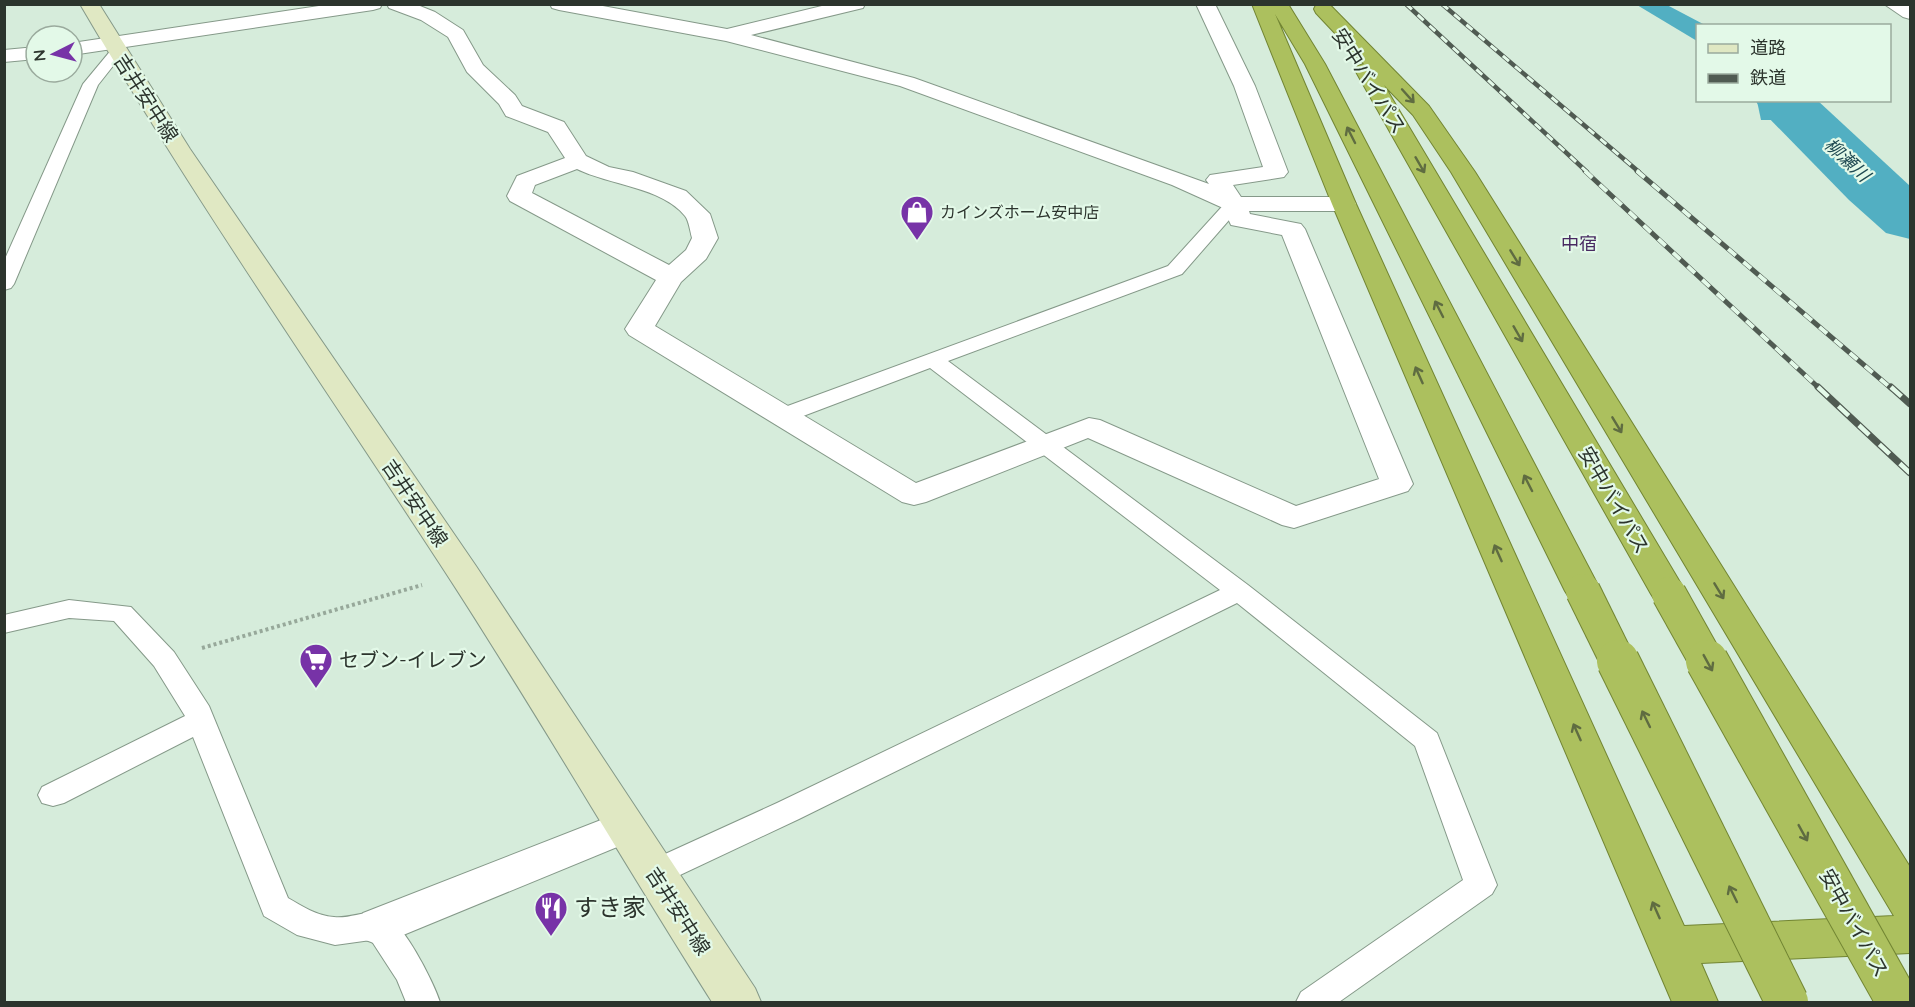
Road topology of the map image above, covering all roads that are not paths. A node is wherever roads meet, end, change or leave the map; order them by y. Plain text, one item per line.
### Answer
1 (89, 4) edge
2 (373, 4) edge
3 (396, 4) edge
4 (560, 4) edge
5 (856, 4) edge
6 (1205, 4) edge
7 (1261, 4) edge
8 (1278, 4) edge
9 (1893, 4) edge
10 (1322, 7) edge
11 (1911, 13) edge
12 (727, 35) junction
13 (114, 48) junction
14 (84, 49) edge
15 (24, 54) edge
16 (4, 56) edge
17 (578, 161) junction
18 (1234, 204) junction
19 (1344, 204) junction
20 (671, 278) junction
21 (4, 284) edge
22 (933, 360) junction
23 (782, 416) junction
24 (1046, 444) junction
25 (1239, 591) junction
26 (4, 624) edge
27 (201, 720) junction
28 (54, 795) dead end
29 (624, 827) junction
30 (652, 874) junction
31 (1911, 904) edge
32 (380, 926) junction
33 (1911, 934) edge
34 (1672, 945) junction
35 (423, 1002) edge
36 (738, 1002) edge
37 (1313, 1002) edge
38 (1695, 1002) edge
39 (1787, 1002) edge
40 (1898, 1002) edge

1 - 13 main road, 吉井安中線
2 - 13 street
3 - 17 street
4 - 12 street
5 - 12 street
6 - 18 street
7 - 19 highway
39 -> 8 highway, 安中バイパス, bridge
9 - 11 street
10 -> 31 highway
10 -> 40 highway, 安中バイパス, bridge
12 - 18 street
13 - 14 street
13 - 21 lane
13 - 29 main road, 吉井安中線
15 - 16 street
17 - 20 street
17 - 20 street
18 - 19 street
18 - 22 lane
18 - 24 street
34 -> 19 highway
20 - 23 street
22 - 23 lane
22 - 24 lane
23 - 24 street
24 - 25 lane
25 - 30 lane
25 - 37 lane
26 - 27 lane
27 - 28 lane
27 - 32 lane
29 - 30 main road, 吉井安中線
29 - 32 street
30 - 36 main road, 吉井安中線
32 - 35 lane
33 - 34 highway
34 - 38 highway

